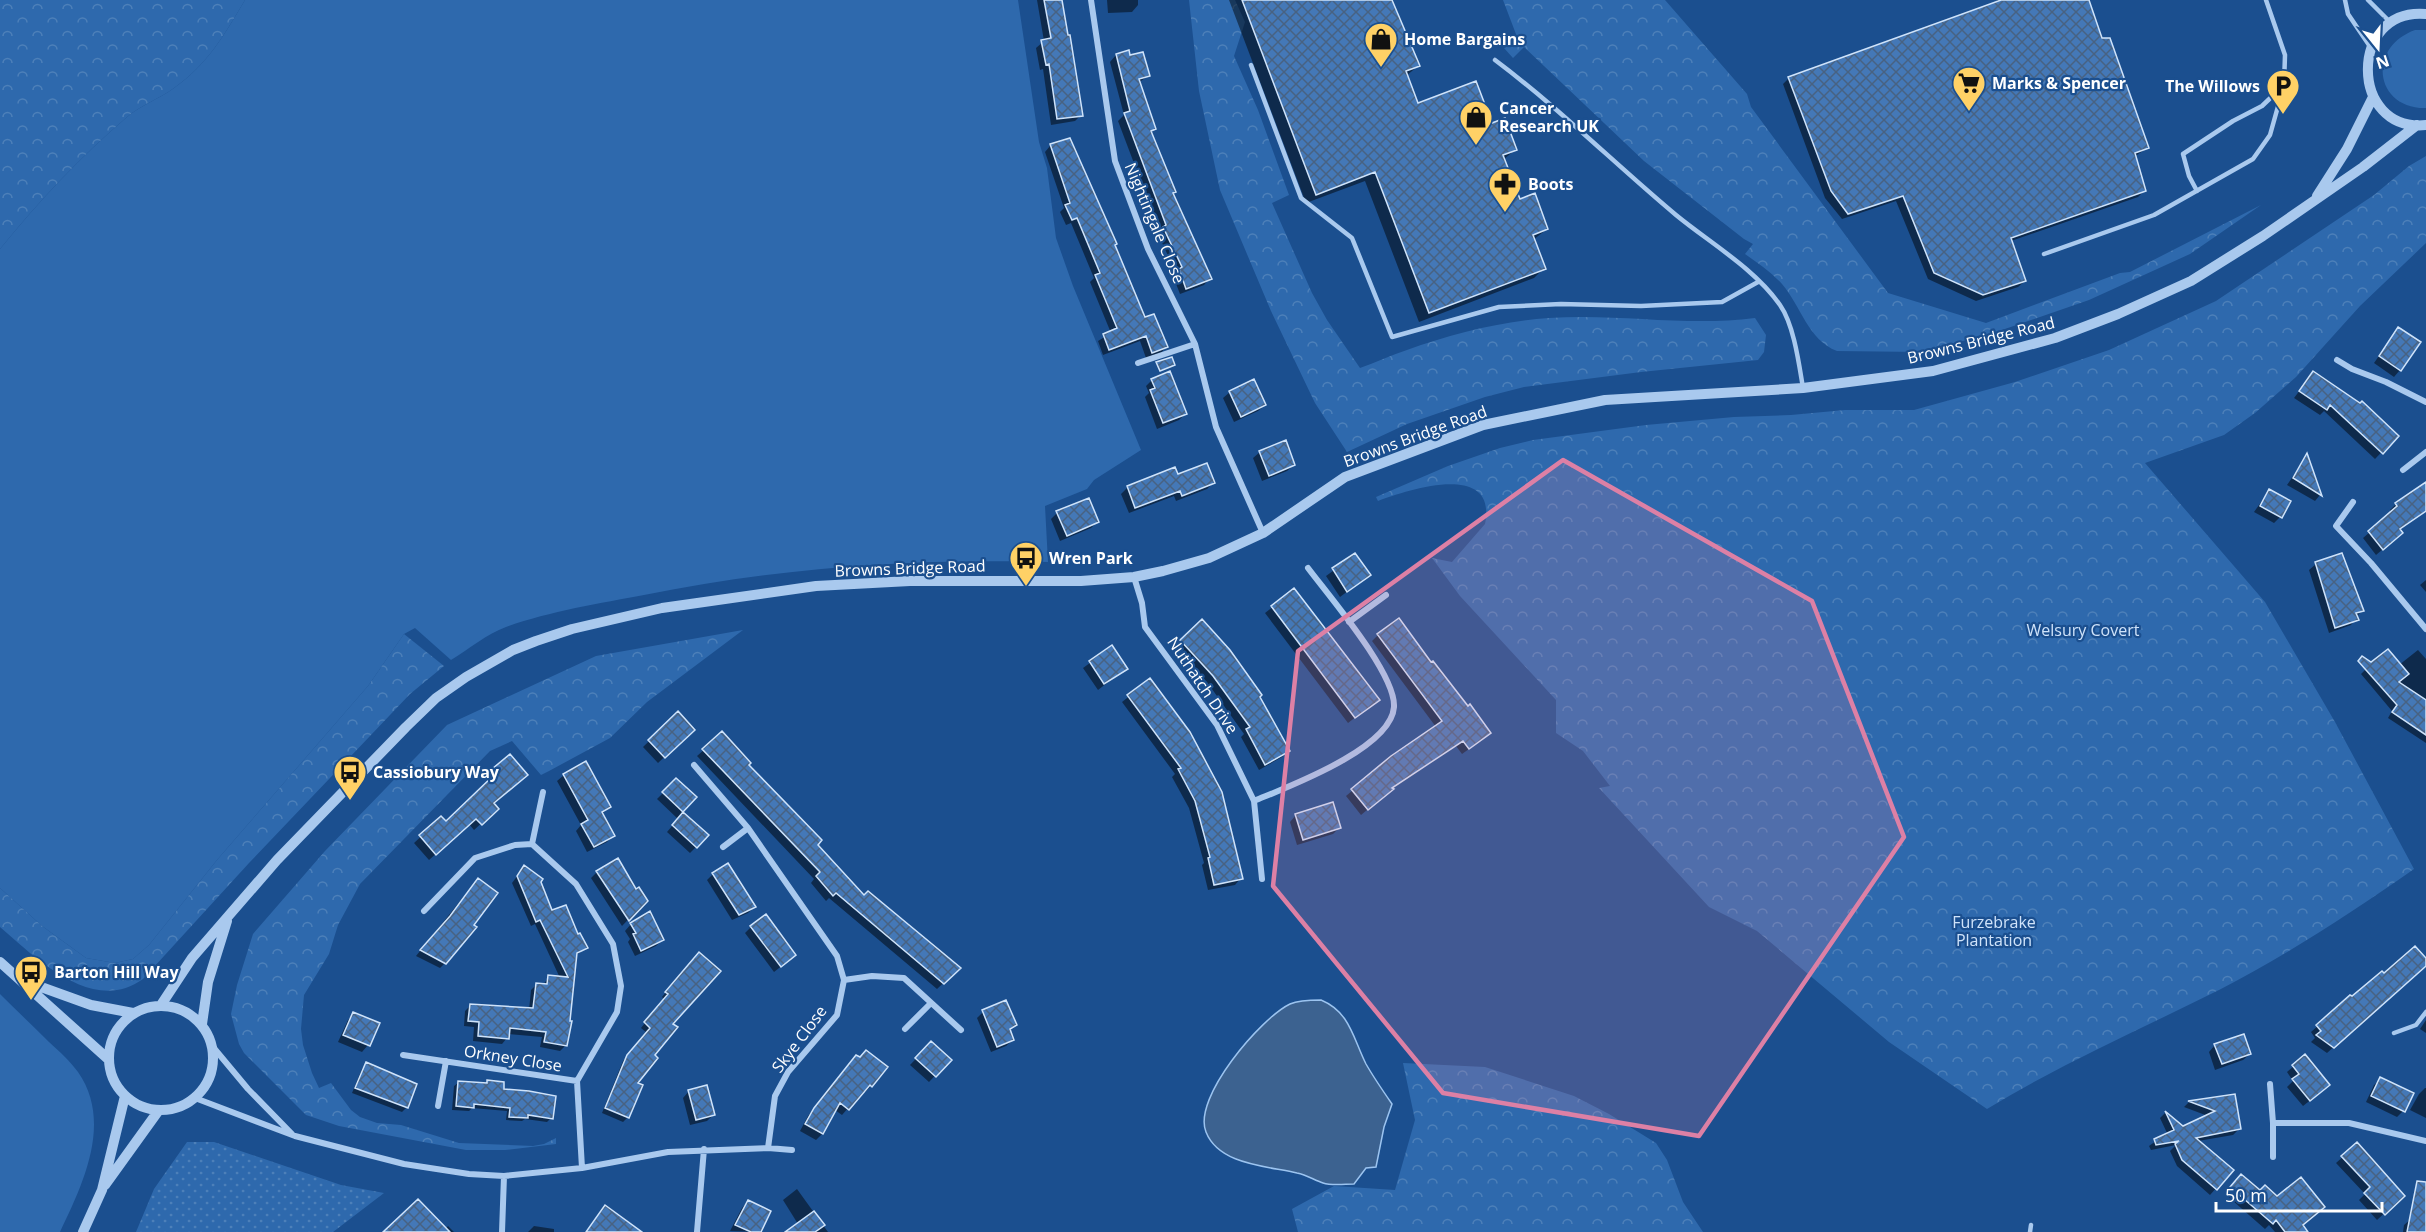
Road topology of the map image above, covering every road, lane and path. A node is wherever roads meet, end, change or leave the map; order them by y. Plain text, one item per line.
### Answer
1 (1091, 0) edge
2 (2266, 0) edge
3 (2345, 0) edge
4 (2368, 0) edge
5 (2425, 13) edge
6 (2391, 23) junction
7 (2370, 48) junction
8 (1496, 60) dead end
9 (1251, 65) dead end
10 (2284, 85) junction
11 (2373, 97) junction
12 (2422, 125) edge
13 (2197, 191) junction
14 (2314, 200) junction
15 (2044, 254) dead end
16 (1758, 282) junction
17 (1195, 344) junction
18 (2337, 360) dead end
19 (1138, 363) dead end
20 (1803, 388) junction
21 (2426, 402) edge
22 (2426, 452) edge
23 (2403, 470) dead end
24 (2353, 502) dead end
25 (1263, 533) junction
26 (1308, 568) dead end
27 (1134, 576) junction
28 (1386, 595) dead end
29 (1349, 622) junction
30 (2426, 629) edge
31 (694, 765) dead end
32 (543, 792) dead end
33 (1254, 801) junction
34 (748, 828) junction
35 (532, 844) junction
36 (723, 847) dead end
37 (1262, 879) dead end
38 (424, 911) dead end
39 (228, 918) junction
40 (0, 962) edge
41 (844, 980) junction
42 (24, 981) junction
43 (931, 1003) junction
44 (161, 1005) junction
45 (2426, 1012) edge
46 (133, 1013) junction
47 (202, 1024) junction
48 (905, 1029) dead end
49 (961, 1030) dead end
50 (2394, 1033) dead end
51 (213, 1047) junction
52 (403, 1055) dead end
53 (108, 1059) junction
54 (446, 1061) junction
55 (577, 1081) junction
56 (2270, 1084) dead end
57 (125, 1096) junction
58 (195, 1098) junction
59 (438, 1106) dead end
60 (159, 1110) junction
61 (2272, 1122) junction
62 (295, 1136) junction
63 (2426, 1141) edge
64 (768, 1148) junction
65 (704, 1149) junction
66 (792, 1150) dead end
67 (2273, 1157) dead end
68 (582, 1168) junction
69 (504, 1176) junction
70 (102, 1190) junction
71 (2031, 1225) dead end
72 (83, 1232) edge
73 (502, 1232) edge
74 (697, 1232) edge
75 (2030, 1232) edge

1 - 17 street, Nightingale Close
2 - 10 lane
3 - 7 lane
4 - 6 lane
5 - 6 street
6 - 7 street
7 - 11 street
8 - 16 lane
9 - 16 lane
10 - 13 lane
10 - 13 lane
11 - 12 street, Browns Bridge Road
11 - 14 street, Browns Bridge Road
12 - 14 street, Browns Bridge Road
13 - 15 lane
14 - 20 street, Browns Bridge Road
16 - 20 lane
17 - 19 street
17 - 25 street, Nightingale Close
18 - 21 street
20 - 25 street, Browns Bridge Road
22 - 23 street
24 - 30 street
25 - 27 street, Browns Bridge Road
26 - 29 street
27 - 33 street, Nuthatch Drive
27 - 39 street, Browns Bridge Road
28 - 29 street
29 - 33 street
31 - 34 street
32 - 35 street
33 - 37 street, Nuthatch Drive
34 - 36 street
34 - 41 street
35 - 38 street
35 - 55 street, Orkney Close
39 - 44 street, Browns Bridge Road
39 - 47 street, Browns Bridge Road
40 - 42 street
41 - 43 street
41 - 64 street, Skye Close
42 - 46 street
42 - 53 street
43 - 48 street
43 - 49 street
44 - 46 street
44 - 47 street
45 - 50 lane
46 - 53 street
47 - 51 street
51 - 58 street
51 - 62 street
52 - 54 street, Orkney Close
53 - 57 street
54 - 55 street, Orkney Close
54 - 59 street, Orkney Close
55 - 68 street, Orkney Close
56 - 61 street
57 - 60 street
57 - 70 street
58 - 60 street
58 - 62 street
60 - 70 street
61 - 63 street
61 - 67 street
62 - 69 street
64 - 65 street
64 - 66 street
65 - 68 street
65 - 74 street
68 - 69 street
69 - 73 street
70 - 72 street
71 - 75 lane

